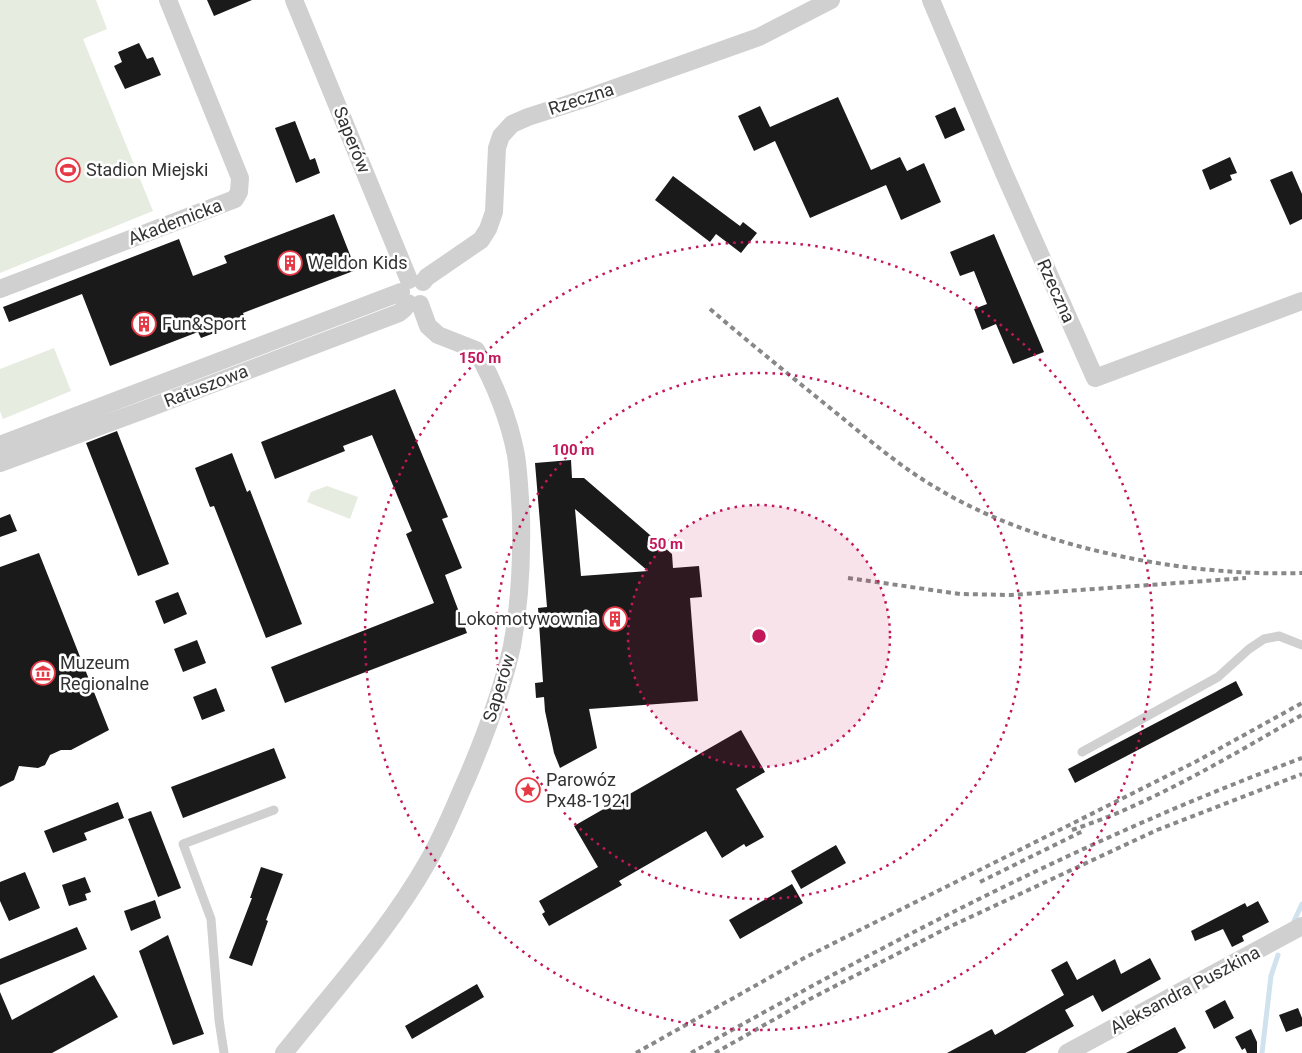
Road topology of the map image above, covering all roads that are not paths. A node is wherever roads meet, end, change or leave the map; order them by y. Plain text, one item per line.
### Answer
1 (168, 0) edge
2 (294, 0) edge
3 (832, 0) edge
4 (931, 0) edge
5 (0, 289) edge
6 (412, 292) junction
7 (1302, 301) edge
8 (0, 445) edge
9 (0, 463) edge
10 (1302, 644) edge
11 (1082, 752) dead end
12 (274, 810) dead end
13 (1302, 926) edge
14 (224, 1053) edge
15 (284, 1053) edge
16 (1067, 1053) edge

1 - 5 street, Akademicka
2 - 6 street, Saperów
3 - 6 street, Rzeczna
4 - 7 street, Rzeczna
6 - 8 street, Ratuszowa
6 - 9 street, Ratuszowa
6 - 15 street, Saperów
10 - 11 lane
12 - 14 lane
13 - 16 street, Aleksandra Puszkina

